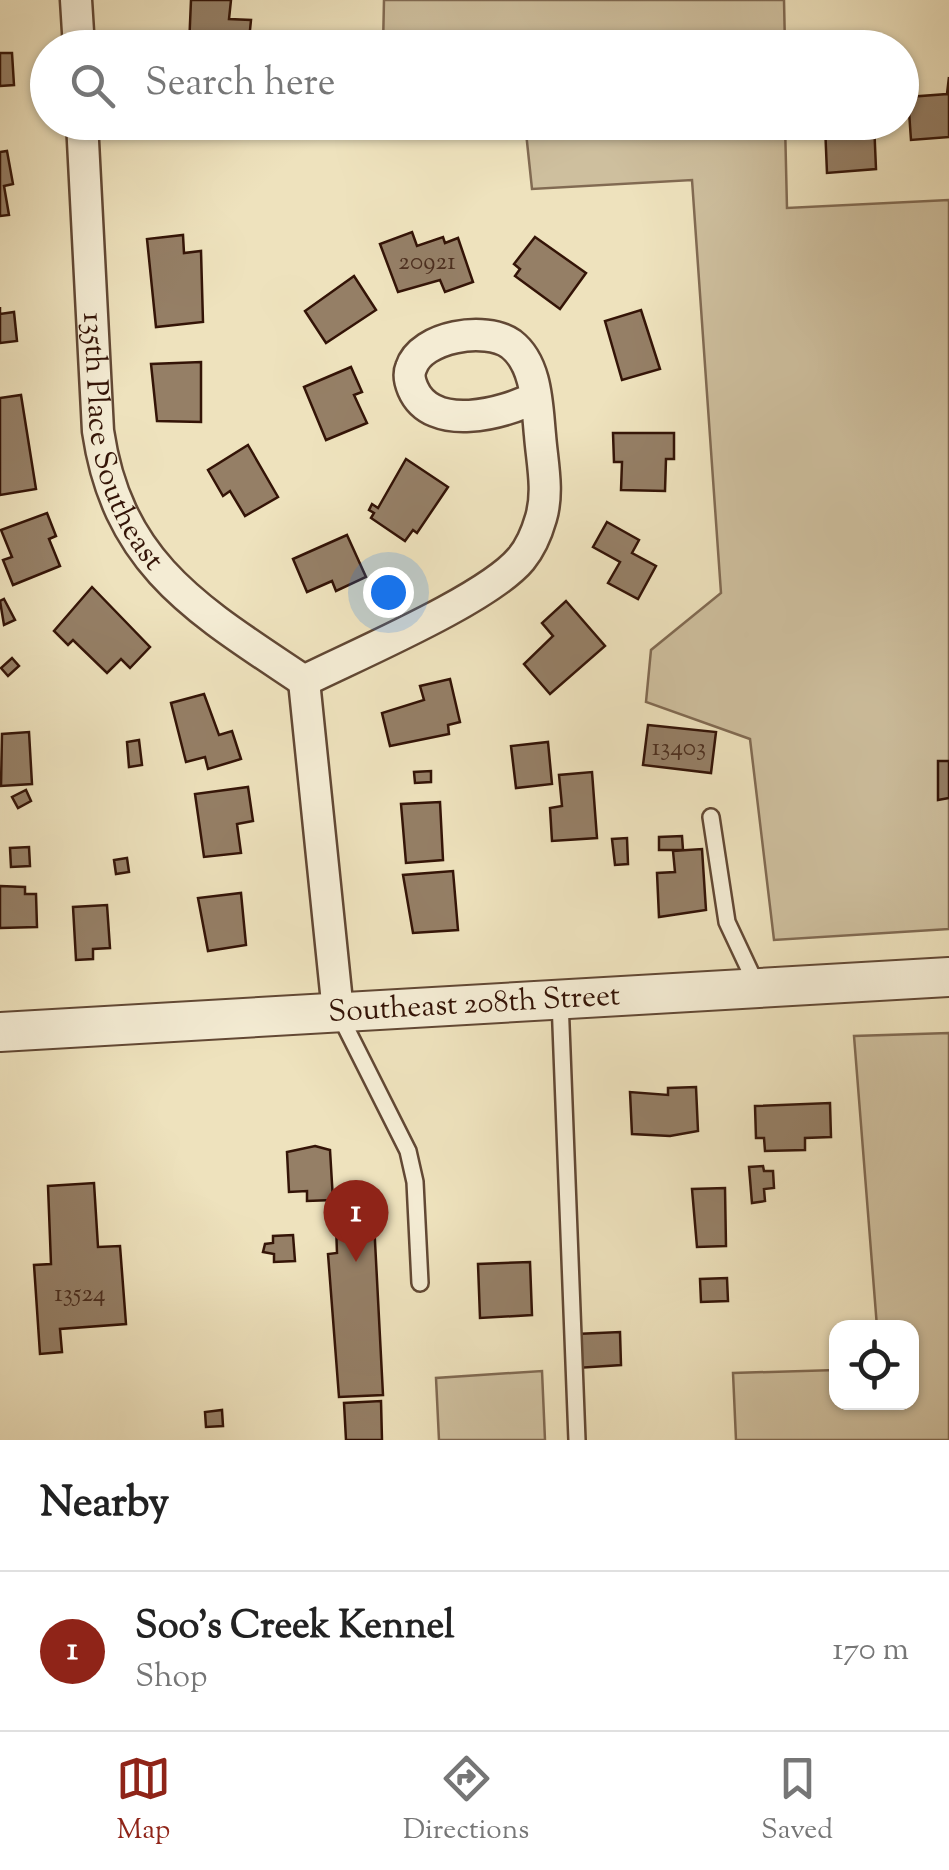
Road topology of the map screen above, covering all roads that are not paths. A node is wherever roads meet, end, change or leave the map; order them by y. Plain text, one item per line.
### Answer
1 (76, 0) edge
2 (78, 30) edge
3 (83, 140) edge
4 (536, 398) dead end
5 (304, 682) junction
6 (710, 817) dead end
7 (949, 976) edge
8 (758, 988) junction
9 (560, 1000) junction
10 (338, 1012) junction
11 (0, 1032) edge
12 (420, 1283) dead end
13 (576, 1440) edge

1 - 2 street
3 - 5 street, 135th Place Southeast
4 - 5 street
5 - 10 street
6 - 8 lane
7 - 8 street, Southeast 208th Street
8 - 9 street, Southeast 208th Street
9 - 10 street, Southeast 208th Street
9 - 13 lane
10 - 11 street, Southeast 208th Street
10 - 12 lane

